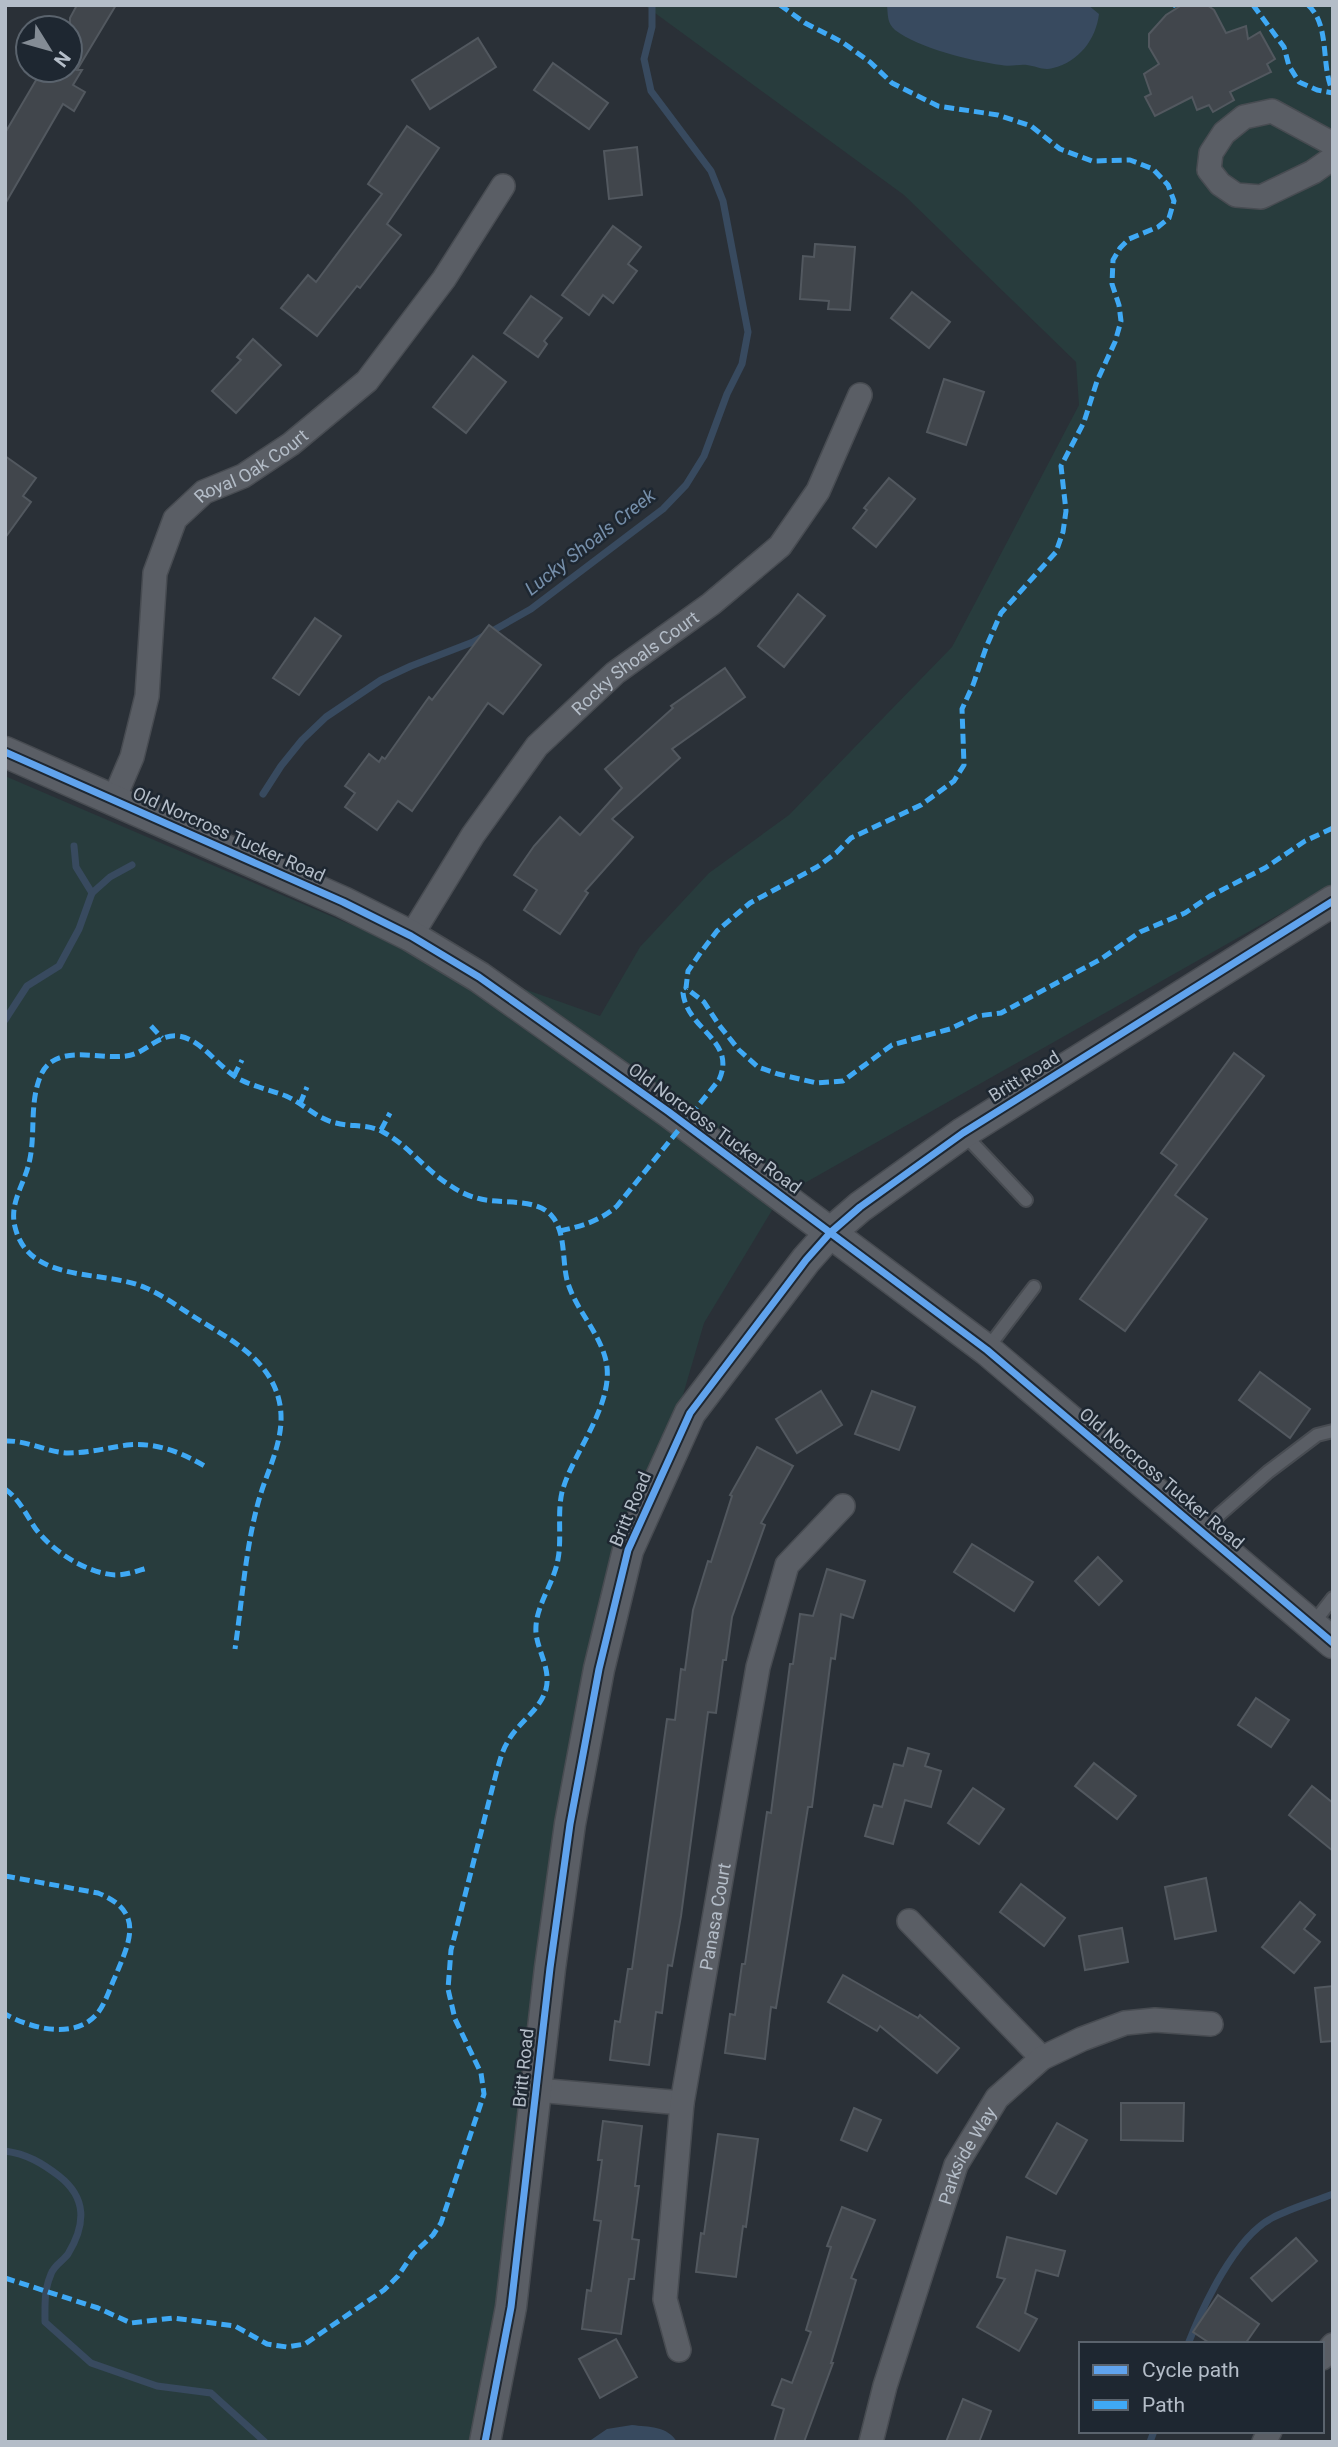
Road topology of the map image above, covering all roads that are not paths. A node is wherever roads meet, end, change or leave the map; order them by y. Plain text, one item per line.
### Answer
1 (1333, 144) edge
2 (1333, 158) edge
3 (503, 186) dead end
4 (860, 395) dead end
5 (5, 752) edge
6 (114, 799) junction
7 (1333, 901) edge
8 (411, 936) junction
9 (963, 1133) junction
10 (1026, 1200) dead end
11 (830, 1233) junction
12 (1034, 1287) dead end
13 (986, 1350) junction
14 (1333, 1431) edge
15 (843, 1506) dead end
16 (1203, 1533) junction
17 (1333, 1598) edge
18 (1322, 1634) edge
19 (909, 1921) dead end
20 (1211, 2024) dead end
21 (1042, 2058) junction
22 (537, 2090) junction
23 (682, 2103) junction
24 (679, 2350) dead end
25 (485, 2442) edge
26 (871, 2442) edge

1 - 2 street
3 - 6 street, Royal Oak Court
4 - 8 street, Rocky Shoals Court
5 - 6 street, Old Norcross Tucker Road
6 - 8 street, Old Norcross Tucker Road
7 - 9 street, Britt Road
8 - 11 street, Old Norcross Tucker Road
9 - 10 lane
9 - 11 street, Britt Road
11 - 13 street, Old Norcross Tucker Road
11 - 22 street, Britt Road
12 - 13 lane
13 - 16 street, Old Norcross Tucker Road
14 - 16 lane
15 - 23 street, Panasa Court
16 - 18 street, Old Norcross Tucker Road
17 - 18 lane
19 - 21 street
20 - 21 street, Parkside Way
21 - 26 street, Parkside Way
22 - 23 street
22 - 25 street, Britt Road
23 - 24 street, Panasa Court

